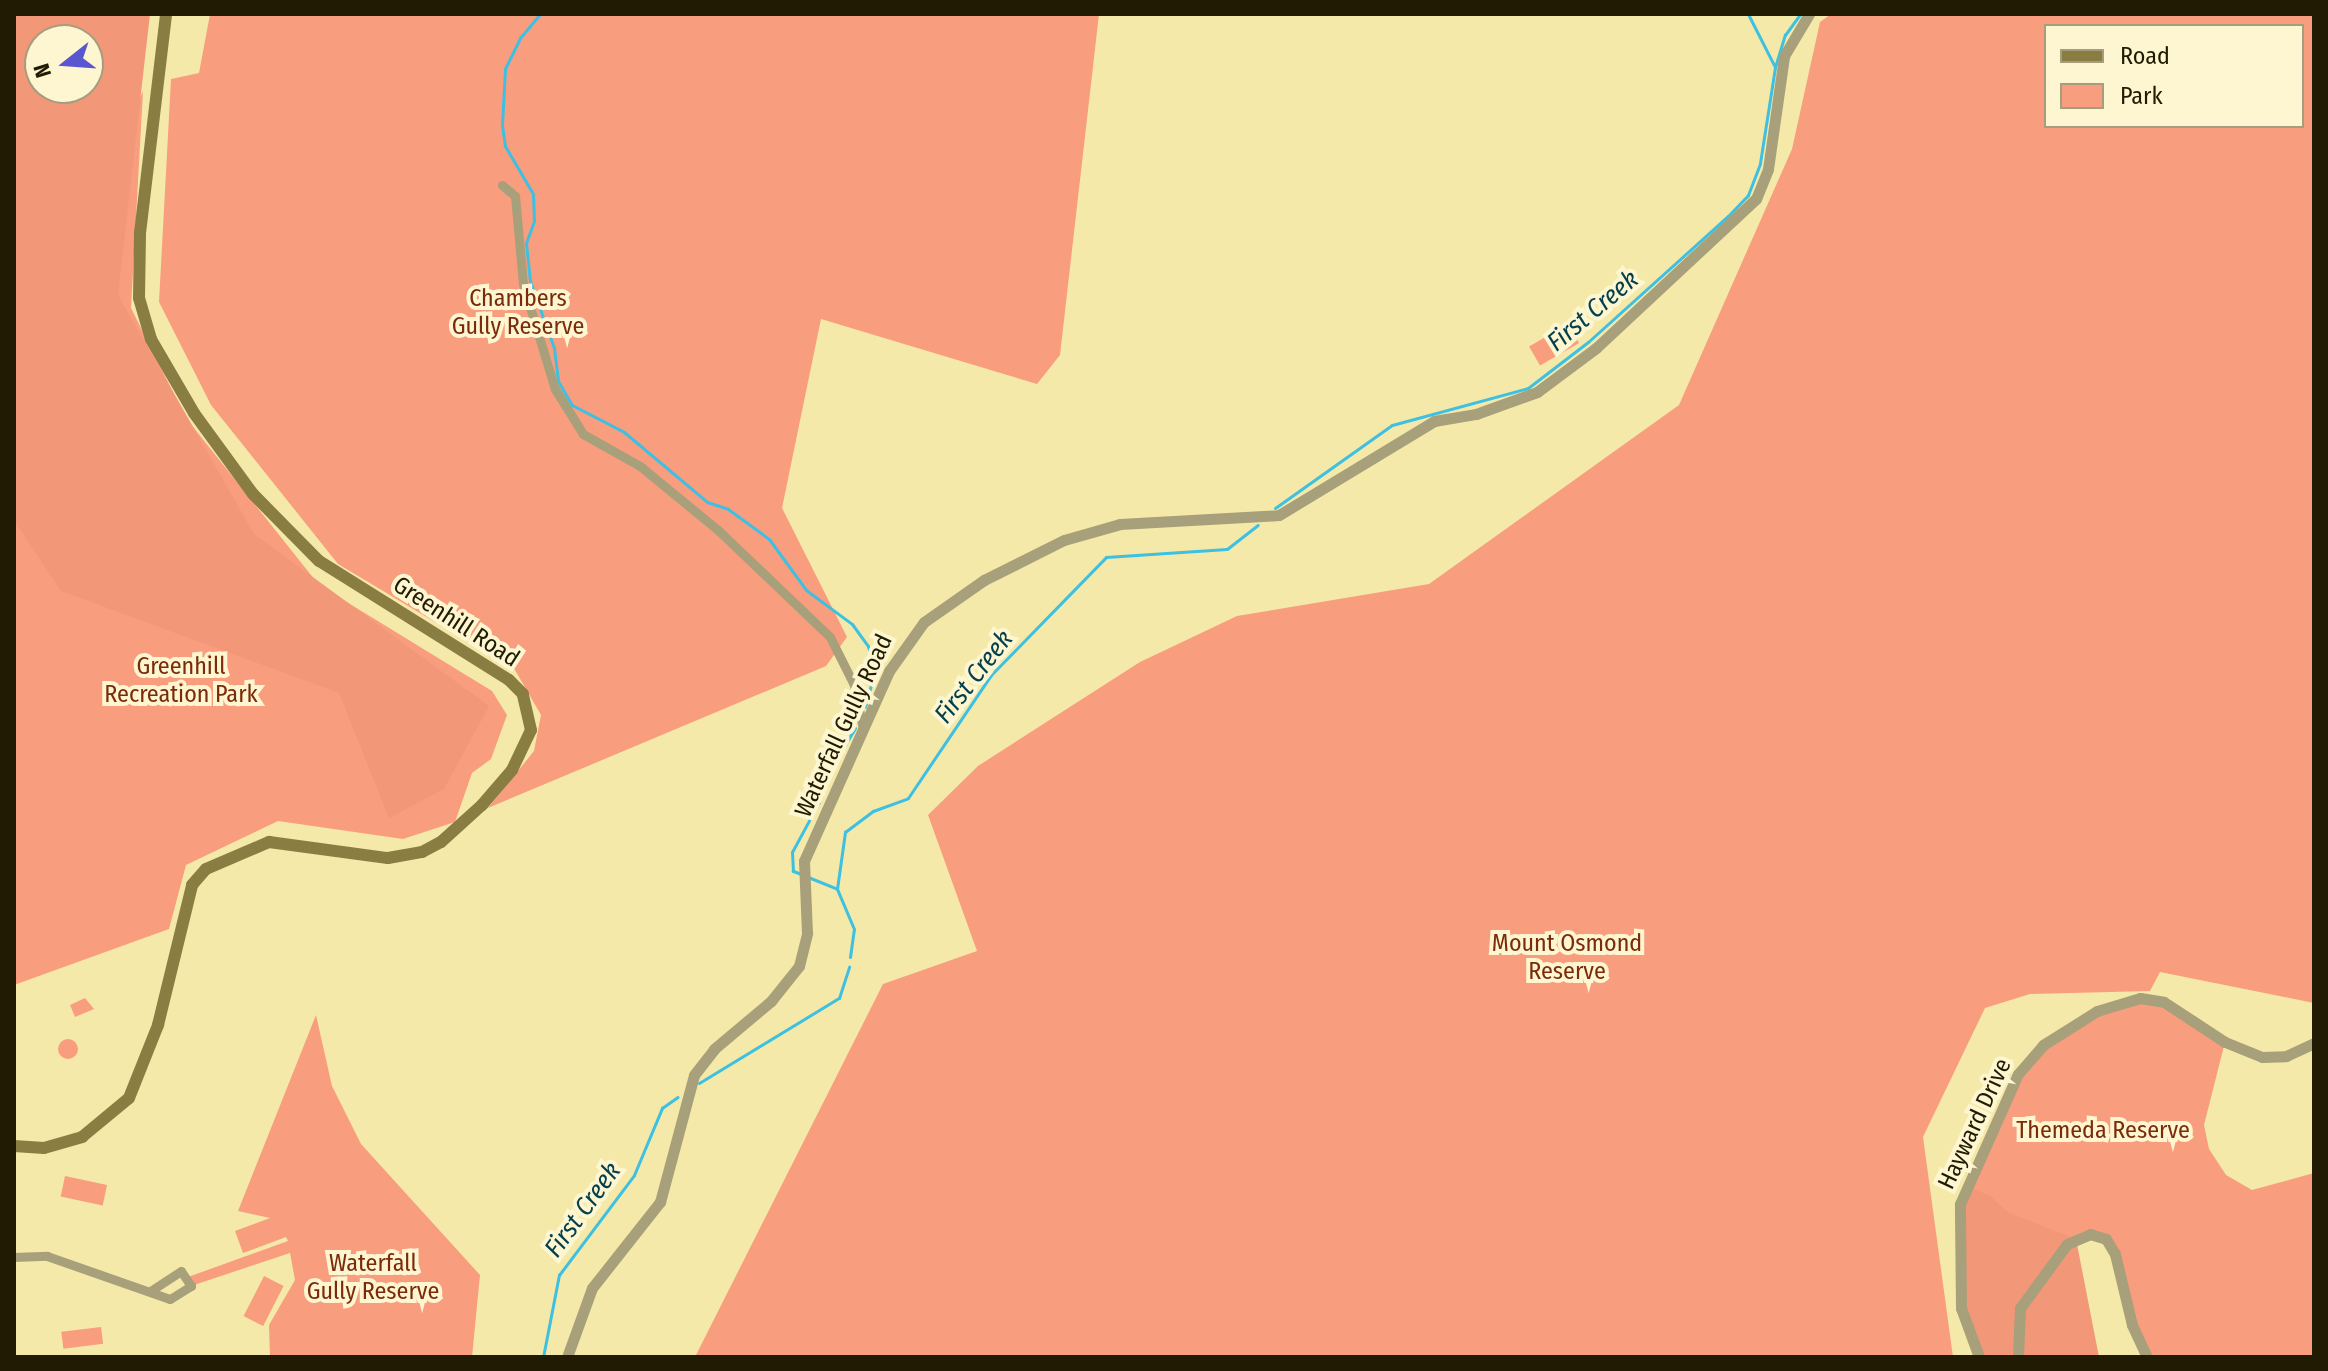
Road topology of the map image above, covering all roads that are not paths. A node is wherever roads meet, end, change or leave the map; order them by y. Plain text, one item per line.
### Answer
1 (166, 14) edge
2 (1809, 14) edge
3 (502, 185) dead end
4 (864, 730) junction
5 (2314, 1043) edge
6 (14, 1146) edge
7 (14, 1257) edge
8 (150, 1291) dead end
9 (567, 1357) edge
10 (1979, 1357) edge
11 (2018, 1357) edge
12 (2147, 1357) edge

1 - 6 main road, Greenhill Road
2 - 4 street, Waterfall Gully Road
3 - 4 street
4 - 9 street, Waterfall Gully Road
5 - 10 street, Hayward Drive
7 - 8 street
11 - 12 street

